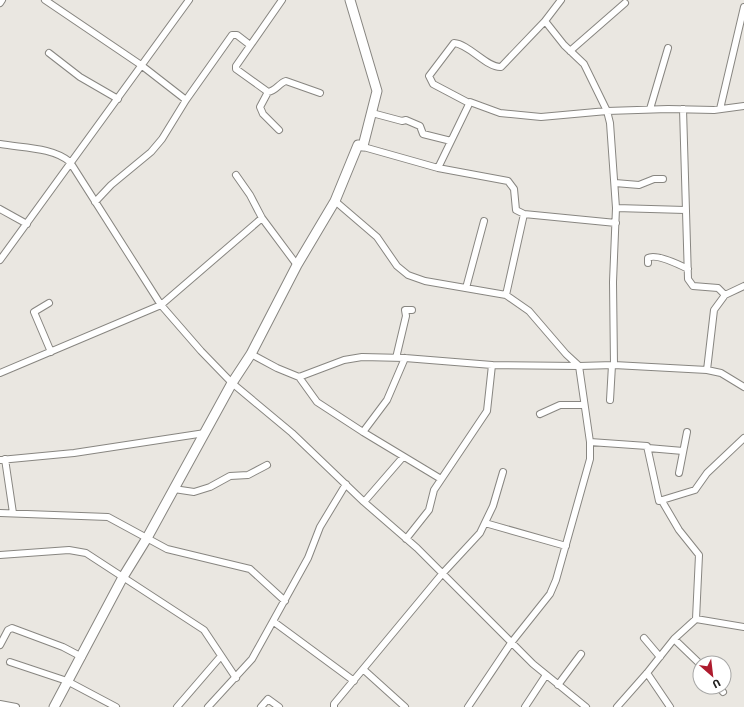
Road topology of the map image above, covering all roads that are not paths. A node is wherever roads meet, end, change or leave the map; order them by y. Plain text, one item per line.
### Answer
1 (2, 0) edge
2 (45, 0) edge
3 (189, 0) edge
4 (282, 0) edge
5 (350, 0) edge
6 (561, 0) edge
7 (0, 2) edge
8 (625, 3) dead end
9 (744, 7) edge
10 (545, 21) junction
11 (250, 45) junction
12 (668, 48) dead end
13 (570, 51) junction
14 (49, 53) dead end
15 (141, 65) junction
16 (268, 92) junction
17 (320, 93) dead end
18 (118, 99) junction
19 (186, 100) junction
20 (469, 103) junction
21 (744, 106) edge
22 (650, 109) junction
23 (683, 109) junction
24 (720, 109) junction
25 (607, 111) junction
26 (372, 113) junction
27 (278, 130) dead end
28 (451, 141) junction
29 (0, 144) edge
30 (358, 145) junction
31 (70, 162) junction
32 (438, 168) junction
33 (236, 174) dead end
34 (663, 179) dead end
35 (615, 183) junction
36 (335, 201) junction
37 (95, 202) junction
38 (616, 208) junction
39 (0, 209) edge
40 (685, 210) junction
41 (524, 214) junction
42 (262, 218) junction
43 (484, 221) dead end
44 (616, 223) junction
45 (27, 224) junction
46 (0, 260) edge
47 (648, 263) dead end
48 (297, 265) junction
49 (688, 270) junction
50 (744, 286) edge
51 (466, 288) junction
52 (506, 295) junction
53 (725, 295) junction
54 (49, 303) dead end
55 (162, 305) junction
56 (412, 310) dead end
57 (51, 352) junction
58 (251, 354) junction
59 (396, 358) junction
60 (405, 358) junction
61 (492, 365) junction
62 (613, 365) junction
63 (579, 366) junction
64 (707, 370) junction
65 (0, 373) edge
66 (299, 376) junction
67 (232, 383) junction
68 (744, 387) edge
69 (610, 400) dead end
70 (584, 405) junction
71 (540, 414) dead end
72 (363, 432) junction
73 (687, 432) dead end
74 (205, 433) junction
75 (744, 438) edge
76 (590, 442) junction
77 (648, 448) junction
78 (683, 451) junction
79 (403, 457) junction
80 (3, 460) edge
81 (267, 465) dead end
82 (503, 472) dead end
83 (678, 473) dead end
84 (442, 479) junction
85 (346, 484) junction
86 (174, 489) junction
87 (662, 501) junction
88 (364, 502) junction
89 (0, 513) edge
90 (13, 513) junction
91 (485, 523) junction
92 (147, 538) junction
93 (406, 539) junction
94 (566, 546) junction
95 (0, 555) edge
96 (442, 574) junction
97 (123, 577) junction
98 (285, 601) junction
99 (696, 619) junction
100 (274, 622) junction
101 (744, 627) edge
102 (644, 638) dead end
103 (674, 639) junction
104 (511, 643) junction
105 (0, 645) edge
106 (582, 654) dead end
107 (221, 656) junction
108 (692, 656) edge
109 (82, 657) junction
110 (660, 657) junction
111 (10, 662) dead end
112 (364, 670) junction
113 (647, 673) junction
114 (546, 675) junction
115 (236, 678) junction
116 (68, 681) junction
117 (354, 681) junction
118 (558, 685) junction
119 (0, 704) edge
120 (16, 707) edge
121 (54, 707) edge
122 (116, 707) edge
123 (177, 707) edge
124 (208, 707) edge
125 (261, 707) edge
126 (279, 707) edge
127 (334, 707) edge
128 (405, 707) edge
129 (468, 707) edge
130 (525, 707) edge
131 (586, 707) edge
132 (617, 707) edge
133 (670, 707) edge

1 - 7 street
2 - 15 street
3 - 15 street
4 - 11 street
5 - 26 street
6 - 10 street
8 - 13 street
9 - 24 street
10 - 13 street
10 - 20 street
11 - 16 street
11 - 19 street
12 - 22 street
13 - 25 street
14 - 18 street
15 - 18 street
15 - 19 street
16 - 17 street
16 - 27 street
18 - 31 street
19 - 37 street
20 - 25 street
20 - 28 street
21 - 24 street
22 - 23 street
22 - 25 street
23 - 24 street
23 - 40 street
25 - 35 street
26 - 28 street
26 - 30 street
28 - 32 street
29 - 31 street
30 - 32 street
30 - 36 street
31 - 37 street
31 - 45 street
32 - 41 street
33 - 42 street
34 - 35 street
35 - 38 street
36 - 48 street
36 - 51 street
37 - 55 street
38 - 40 street
38 - 44 street
39 - 45 street
40 - 49 street
41 - 44 street
41 - 52 street
42 - 48 street
42 - 55 street
43 - 51 street
44 - 62 street
45 - 46 street
47 - 49 street
48 - 58 street
49 - 53 street
50 - 53 street
51 - 52 street
52 - 63 street
53 - 64 street
54 - 57 street
55 - 57 street
55 - 67 street
56 - 59 street
57 - 65 street
58 - 66 street
58 - 67 street
59 - 60 street
59 - 66 street
60 - 61 street
60 - 72 street
61 - 63 street
61 - 84 street
62 - 63 street
62 - 64 street
62 - 69 street
63 - 70 street
64 - 68 street
66 - 72 street
67 - 74 street
67 - 85 street
70 - 71 street
70 - 76 street
72 - 79 street
73 - 78 street
74 - 80 street
74 - 86 street
75 - 87 street
76 - 77 street
76 - 94 street
77 - 78 street
77 - 87 street
78 - 83 street
79 - 84 street
79 - 88 street
80 - 90 street
81 - 86 street
82 - 91 street
84 - 93 street
85 - 88 street
85 - 98 street
86 - 92 street
87 - 99 street
88 - 93 street
89 - 90 street
90 - 92 street
91 - 94 street
91 - 96 street
92 - 97 street
92 - 98 street
93 - 96 street
94 - 104 street
95 - 97 street
96 - 104 street
96 - 112 street
97 - 107 street
97 - 109 street
98 - 100 street
99 - 101 street
99 - 103 street
100 - 115 street
100 - 117 street
102 - 110 street
103 - 108 street
103 - 110 street
104 - 114 street
104 - 129 street
105 - 109 street
106 - 118 street
107 - 115 street
107 - 123 street
109 - 116 street
110 - 113 street
111 - 116 street
112 - 117 street
112 - 128 street
113 - 132 street
113 - 133 street
114 - 118 street
114 - 130 street
115 - 124 street
116 - 121 street
116 - 122 street
117 - 127 street
118 - 131 street
119 - 120 street
125 - 126 street

